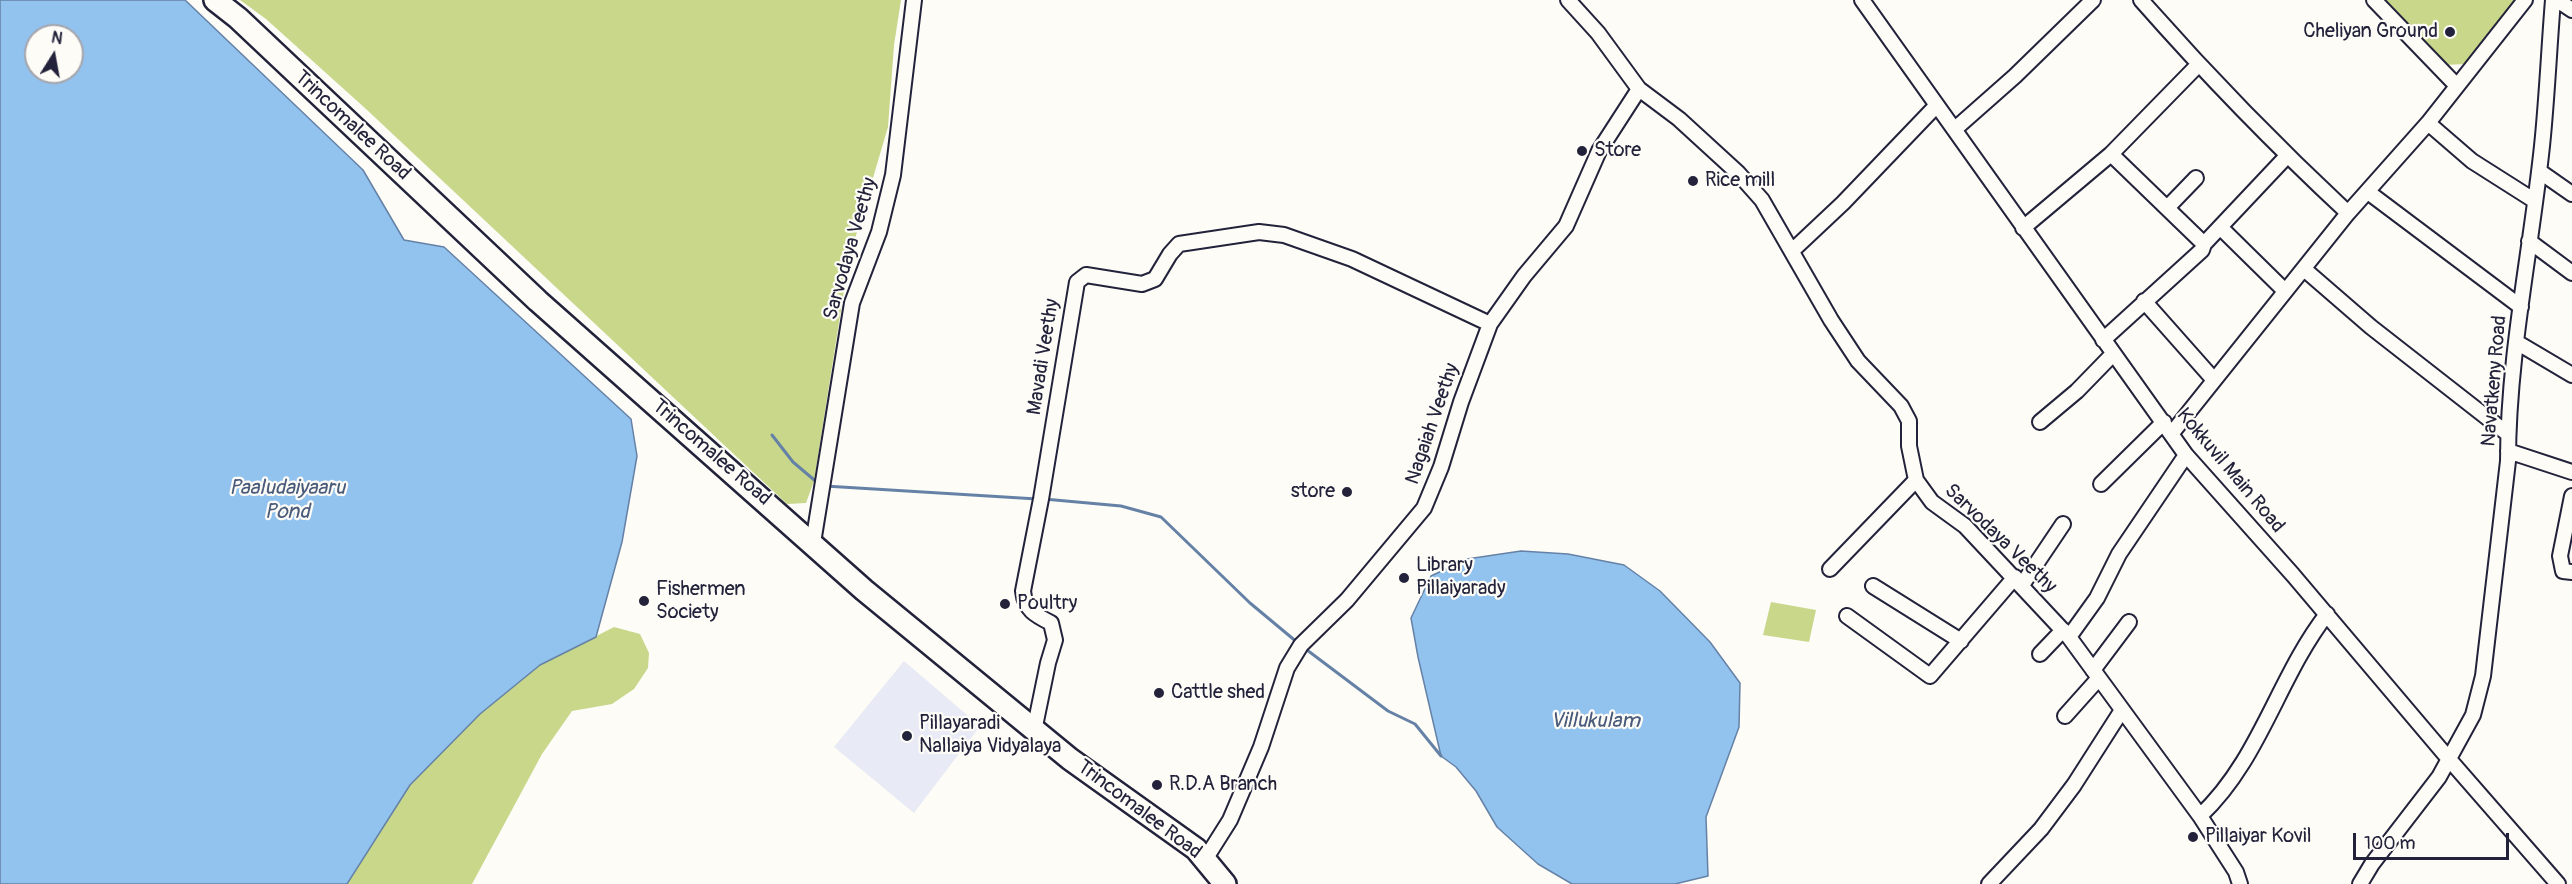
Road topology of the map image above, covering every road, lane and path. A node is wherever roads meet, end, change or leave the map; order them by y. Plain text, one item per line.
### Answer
1 (215, 0) edge
2 (914, 0) edge
3 (1568, 0) edge
4 (1862, 0) edge
5 (2093, 0) edge
6 (2141, 0) edge
7 (2374, 0) edge
8 (2526, 0) edge
9 (2555, 0) edge
10 (2572, 10) edge
11 (2198, 65) junction
12 (2457, 86) junction
13 (1639, 89) junction
14 (1936, 106) junction
15 (2428, 123) junction
16 (1955, 129) junction
17 (2111, 153) junction
18 (2287, 156) junction
19 (2539, 171) junction
20 (2196, 178) dead end
21 (2368, 192) junction
22 (2572, 195) edge
23 (2535, 201) junction
24 (2167, 208) junction
25 (2348, 213) junction
26 (2023, 228) junction
27 (2221, 228) junction
28 (2529, 241) junction
29 (2204, 244) junction
30 (1792, 250) junction
31 (2304, 268) junction
32 (2572, 273) edge
33 (2285, 291) junction
34 (2144, 301) junction
35 (2521, 307) junction
36 (1490, 324) junction
37 (2103, 340) junction
38 (2518, 343) junction
39 (2113, 354) junction
40 (2572, 375) edge
41 (2214, 380) junction
42 (2040, 422) dead end
43 (2168, 428) junction
44 (2508, 434) junction
45 (2508, 451) junction
46 (2186, 455) junction
47 (2572, 472) edge
48 (1916, 480) junction
49 (2101, 484) dead end
50 (2572, 496) edge
51 (2063, 524) dead end
52 (813, 543) junction
53 (1830, 569) dead end
54 (2572, 572) edge
55 (2019, 581) junction
56 (1873, 586) dead end
57 (2326, 614) junction
58 (1847, 616) dead end
59 (2129, 622) dead end
60 (2066, 633) junction
61 (1961, 640) junction
62 (2040, 654) dead end
63 (2096, 674) junction
64 (2122, 710) junction
65 (2065, 716) dead end
66 (1034, 731) junction
67 (2448, 758) junction
68 (2200, 816) junction
69 (1206, 858) junction
70 (1225, 884) edge
71 (1989, 884) edge
72 (2240, 884) edge
73 (2360, 884) edge
74 (2559, 884) edge

1 - 52 highway, Trincomalee Road
2 - 52 street, Sarvodaya Veethy
3 - 13 street, Sarvodaya Veethy
4 - 14 street, Kokkuvil Main Road
5 - 16 street
6 - 11 street
7 - 12 street
8 - 12 street
9 - 10 street
9 - 19 street, Navatkeny Road
11 - 17 street
11 - 18 street
12 - 15 street
13 - 30 street, Sarvodaya Veethy
13 - 36 street, Nagaiah Veethy
14 - 16 street, Kokkuvil Main Road
14 - 30 street
15 - 21 street
15 - 23 street
16 - 26 street, Kokkuvil Main Road
17 - 24 street
17 - 26 street
18 - 25 street
18 - 27 street
19 - 22 street
19 - 23 street, Navatkeny Road
20 - 24 street
21 - 25 street
21 - 35 street
23 - 28 street, Navatkeny Road
24 - 29 street
25 - 31 street
26 - 37 street, Kokkuvil Main Road
27 - 29 street
27 - 33 street
28 - 32 street
28 - 35 street, Navatkeny Road
29 - 34 street
30 - 48 street, Sarvodaya Veethy
31 - 33 street
31 - 44 street
33 - 41 street
34 - 37 street
34 - 41 street
35 - 38 street, Navatkeny Road
36 - 66 street, Mavadi Veethy
36 - 69 street, Nagaiah Veethy
37 - 39 street, Kokkuvil Main Road
38 - 40 street
38 - 44 street, Navatkeny Road
39 - 42 street
39 - 43 street, Kokkuvil Main Road
41 - 43 street
43 - 46 street, Kokkuvil Main Road
43 - 49 street
44 - 45 street, Navatkeny Road
45 - 47 street
45 - 67 street, Navatkeny Road
46 - 57 street, Kokkuvil Main Road
46 - 60 street
48 - 53 street
48 - 55 street, Sarvodaya Veethy
50 - 54 street
51 - 55 street
52 - 66 highway, Trincomalee Road
55 - 60 street, Sarvodaya Veethy
55 - 61 street
56 - 61 street
57 - 67 street, Kokkuvil Main Road
57 - 68 street
58 - 61 street
59 - 63 street
60 - 62 street
60 - 63 street, Sarvodaya Veethy
63 - 64 street, Sarvodaya Veethy
63 - 65 street
64 - 68 street, Sarvodaya Veethy
64 - 71 street
66 - 69 highway, Trincomalee Road
67 - 73 street, Navatkeny Road
67 - 74 street, Kokkuvil Main Road
68 - 72 street, Sarvodaya Veethy
69 - 70 highway, Trincomalee Road

